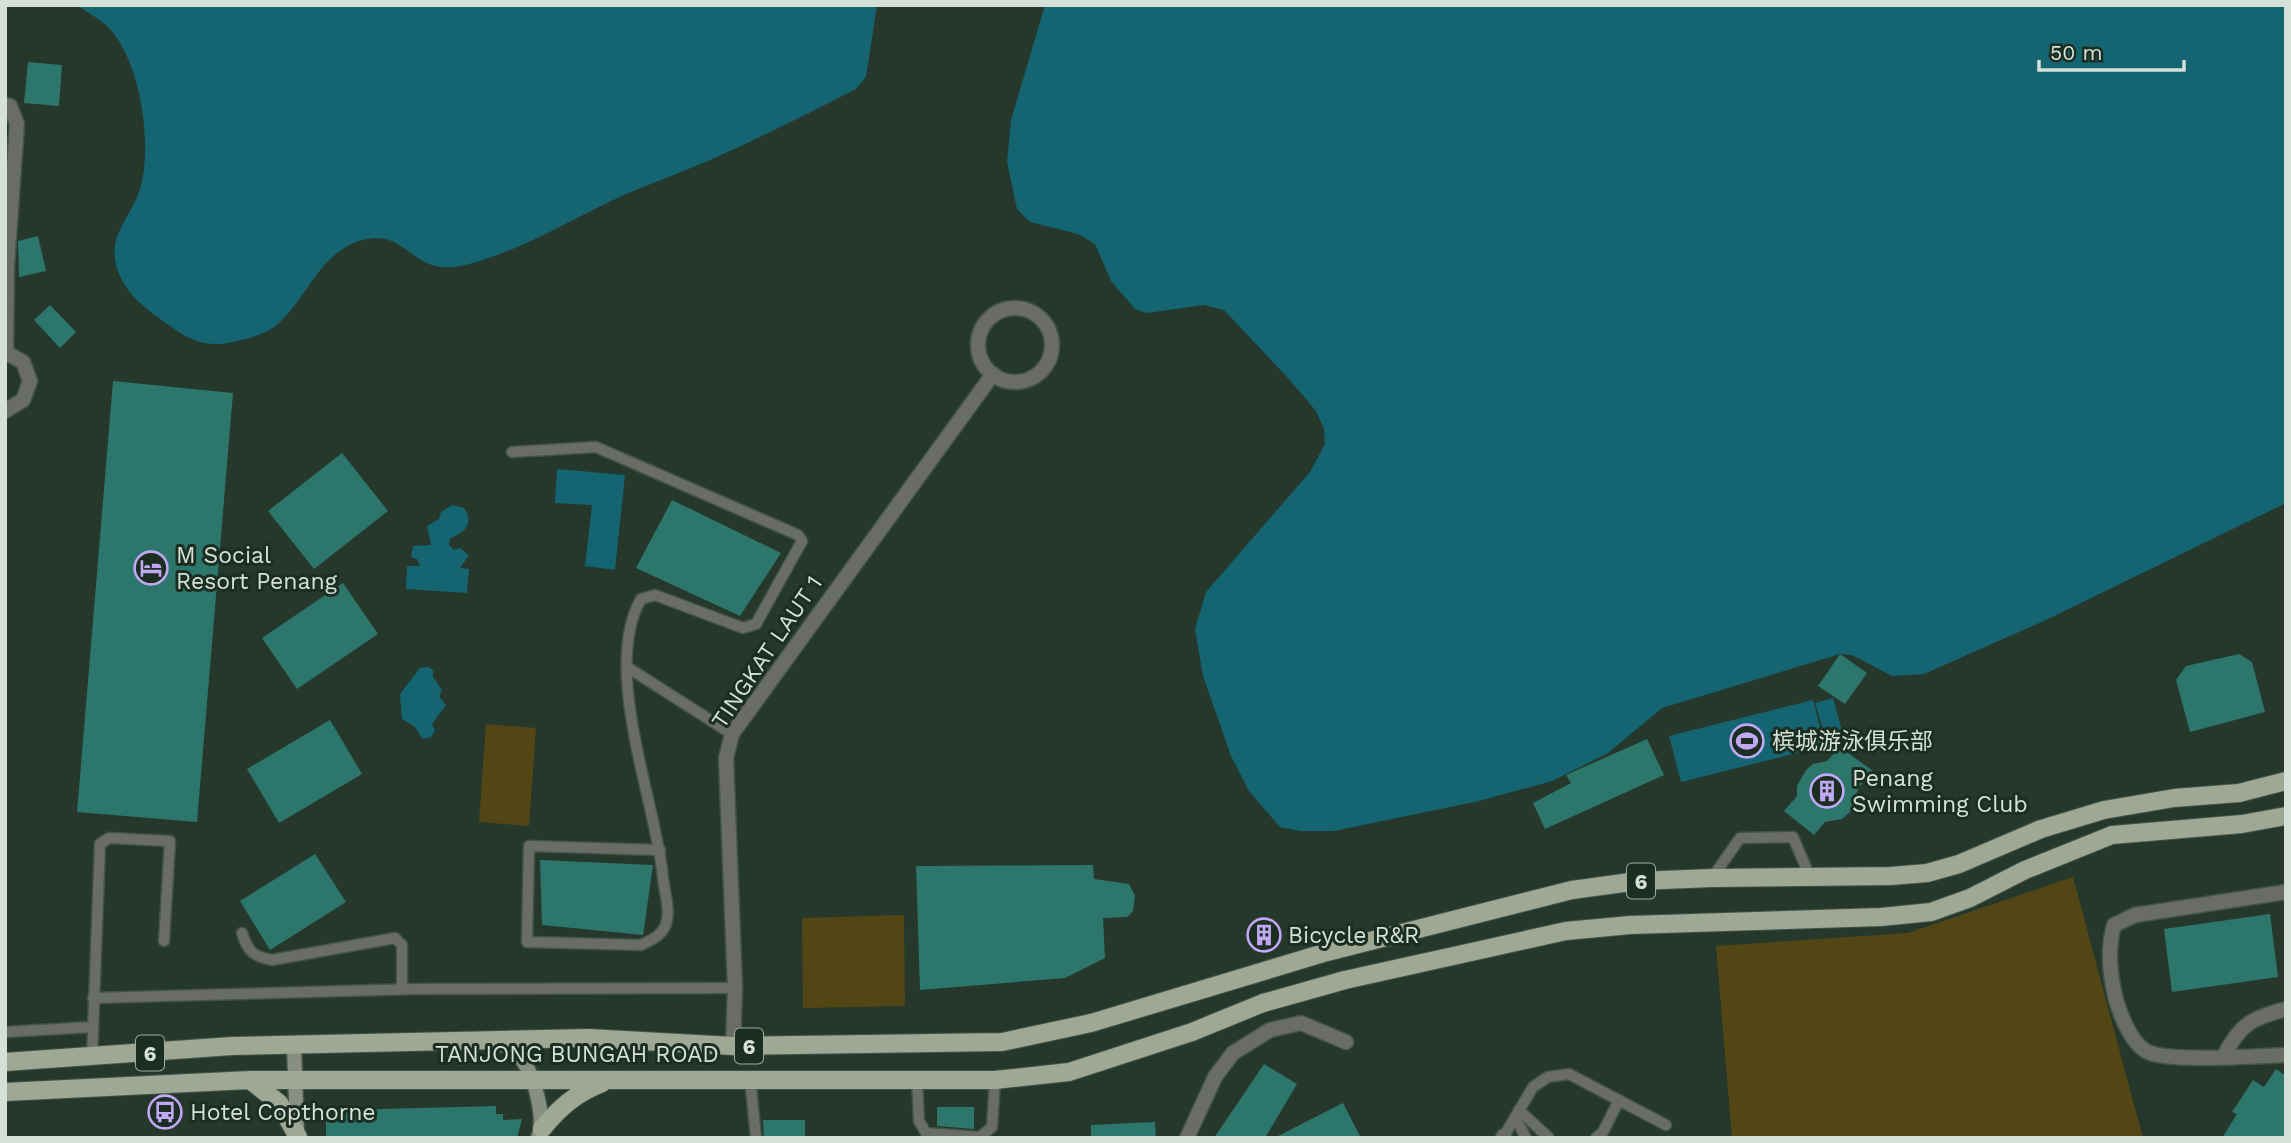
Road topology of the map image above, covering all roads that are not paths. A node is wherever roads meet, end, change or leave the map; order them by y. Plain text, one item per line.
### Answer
1 (5, 105) edge
2 (6, 352) edge
3 (993, 374) junction
4 (5, 411) edge
5 (512, 452) dead end
6 (627, 667) junction
7 (732, 734) junction
8 (2286, 781) edge
9 (2286, 816) edge
10 (660, 850) junction
11 (1810, 877) junction
12 (1712, 878) junction
13 (2286, 892) edge
14 (242, 933) dead end
15 (164, 941) dead end
16 (735, 988) junction
17 (402, 989) junction
18 (93, 998) junction
19 (2286, 1009) edge
20 (92, 1027) junction
21 (5, 1032) edge
22 (497, 1041) junction
23 (1346, 1042) dead end
24 (294, 1046) junction
25 (733, 1046) junction
26 (2286, 1055) edge
27 (2224, 1056) junction
28 (92, 1058) junction
29 (5, 1062) edge
30 (750, 1078) junction
31 (530, 1079) junction
32 (612, 1079) junction
33 (917, 1079) junction
34 (250, 1080) junction
35 (995, 1080) junction
36 (296, 1081) junction
37 (5, 1092) edge
38 (1619, 1100) junction
39 (1517, 1114) junction
40 (1666, 1125) dead end
41 (540, 1134) edge
42 (1504, 1137) edge
43 (298, 1138) edge
44 (757, 1138) edge
45 (1187, 1138) edge
46 (1526, 1138) edge
47 (1549, 1138) edge
48 (1596, 1138) edge

1 - 2 street
2 - 4 street
3 - 3 street
3 - 7 street, TINGKAT LAUT 1
5 - 6 lane
6 - 7 lane
6 - 10 lane
7 - 16 street, TINGKAT LAUT 1
8 - 11 main road, TANJONG BUNGAH ROAD / 6
9 - 35 main road, TANJONG BUNGAH ROAD / 6
10 - 10 lane
11 - 12 main road, TANJONG BUNGAH ROAD / 6
11 - 12 lane
12 - 25 main road, TANJONG BUNGAH ROAD / 6
13 - 27 street
14 - 17 lane
15 - 18 lane
16 - 17 lane
16 - 25 street, TINGKAT LAUT 1
17 - 18 lane
18 - 20 lane
19 - 27 street
20 - 21 lane
20 - 28 lane
22 - 24 main road, TANJONG BUNGAH ROAD / 6
22 - 25 main road, TANJONG BUNGAH ROAD / 6
22 - 31 street
23 - 45 street
24 - 28 main road, TANJONG BUNGAH ROAD / 6
24 - 36 street
26 - 27 street
28 - 29 main road, TANJONG BUNGAH ROAD / 6
30 - 32 main road, TANJONG BUNGAH ROAD / 6
30 - 33 main road, TANJONG BUNGAH ROAD / 6
30 - 44 lane
31 - 32 main road, TANJONG BUNGAH ROAD / 6
31 - 36 main road, TANJONG BUNGAH ROAD / 6
31 - 41 street
32 - 41 main road
33 - 35 main road, TANJONG BUNGAH ROAD / 6
33 - 35 lane
34 - 36 main road, TANJONG BUNGAH ROAD / 6
34 - 37 main road, TANJONG BUNGAH ROAD / 6
34 - 43 main road
36 - 43 street
38 - 39 lane
38 - 40 lane
38 - 48 lane
39 - 42 lane
39 - 46 lane
39 - 47 lane

